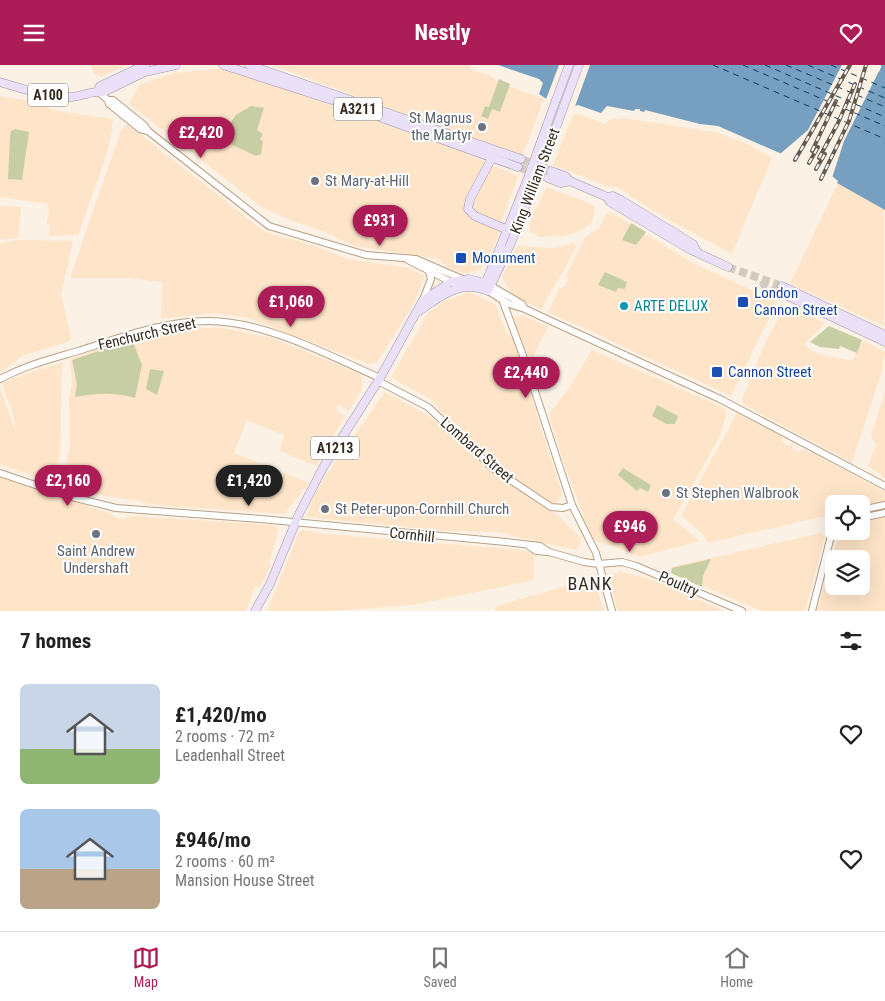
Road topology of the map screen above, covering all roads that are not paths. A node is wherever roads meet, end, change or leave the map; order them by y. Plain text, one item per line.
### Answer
1 (145, 65) edge
2 (176, 65) edge
3 (223, 65) edge
4 (249, 65) edge
5 (569, 65) edge
6 (579, 65) edge
7 (0, 82) edge
8 (97, 91) junction
9 (495, 153) junction
10 (520, 163) tunnel mouth
11 (549, 174) tunnel mouth
12 (529, 185) junction
13 (508, 230) junction
14 (408, 260) junction
15 (728, 267) tunnel mouth
16 (429, 271) junction
17 (451, 282) junction
18 (463, 283) junction
19 (487, 287) junction
20 (500, 295) junction
21 (423, 301) junction
22 (419, 311) junction
23 (885, 335) edge
24 (885, 341) edge
25 (0, 379) edge
26 (379, 379) junction
27 (0, 473) edge
28 (885, 486) edge
29 (572, 505) junction
30 (885, 505) edge
31 (870, 508) edge
32 (885, 513) edge
33 (870, 516) edge
34 (295, 522) junction
35 (830, 540) edge
36 (599, 564) junction
37 (738, 610) edge
38 (255, 611) edge
39 (612, 611) edge
40 (812, 611) edge

1 - 8 main road
2 - 8 main road
3 - 9 main road, A3211
4 - 9 main road, A3211
5 - 12 main road, King William Street, bridge
6 - 12 main road, King William Street, bridge
7 - 8 main road, A100
8 - 14 street
9 - 10 main road, A3211
9 - 13 main road
11 - 15 main road
12 - 13 main road, King William Street
12 - 19 main road, King William Street
13 - 19 main road, King William Street
14 - 16 street
14 - 18 street
16 - 17 street
16 - 21 street
17 - 18 main road
17 - 21 main road
18 - 19 main road
18 - 22 main road, A1213
19 - 20 street
20 - 28 street
20 - 29 street
21 - 22 main road, A1213
22 - 26 main road, A1213
23 - 24 main road
25 - 26 street, Fenchurch Street
26 - 29 street, Lombard Street
26 - 34 main road, A1213
27 - 34 street, Cornhill
29 - 36 street
30 - 31 street
32 - 33 street
34 - 36 street, Cornhill
34 - 38 main road, A1213
35 - 40 street
36 - 37 street, Poultry
36 - 39 street

